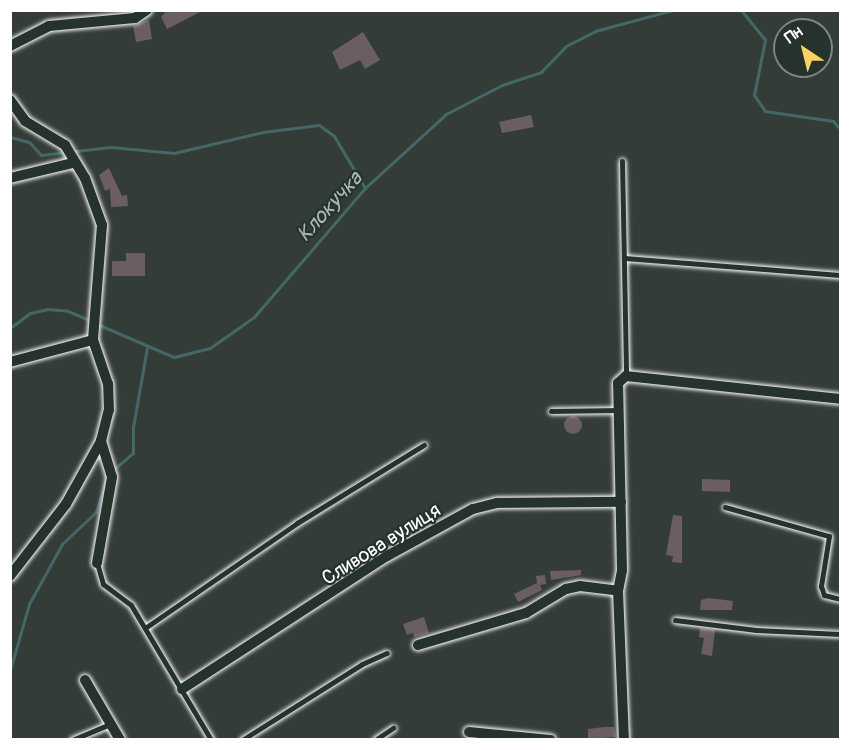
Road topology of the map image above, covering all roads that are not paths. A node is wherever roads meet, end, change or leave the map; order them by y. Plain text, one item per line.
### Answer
1 (147, 10) edge
2 (119, 15) edge
3 (11, 48) edge
4 (10, 100) edge
5 (73, 160) junction
6 (622, 161) dead end
7 (10, 178) edge
8 (624, 258) junction
9 (840, 275) edge
10 (94, 334) junction
11 (10, 362) edge
12 (626, 376) junction
13 (840, 399) edge
14 (618, 410) junction
15 (551, 411) dead end
16 (101, 441) junction
17 (424, 445) dead end
18 (621, 502) junction
19 (725, 507) dead end
20 (97, 563) joint
21 (10, 576) edge
22 (618, 591) junction
23 (840, 599) edge
24 (675, 620) dead end
25 (145, 628) junction
26 (840, 634) edge
27 (418, 645) dead end
28 (387, 653) dead end
29 (85, 680) dead end
30 (182, 689) junction
31 (111, 723) junction
32 (393, 728) dead end
33 (470, 732) dead end
34 (72, 740) edge
35 (120, 740) edge
36 (211, 740) edge
37 (242, 740) edge
38 (375, 740) edge
39 (551, 740) edge
40 (624, 740) edge

1 - 2 street
2 - 3 street
4 - 5 street
5 - 7 street
5 - 10 street
6 - 8 lane
8 - 9 lane
8 - 12 lane
10 - 11 street
10 - 16 street
12 - 13 street
12 - 14 street
14 - 15 lane
14 - 18 street
16 - 20 street
16 - 21 street
17 - 25 lane
18 - 22 street
18 - 30 street, Сливова вулиця
19 - 23 lane
20 - 25 lane
22 - 27 street
22 - 40 street
24 - 26 lane
25 - 30 lane
28 - 37 lane
29 - 31 street
30 - 36 lane
31 - 34 lane
31 - 35 street
32 - 38 lane
33 - 39 street

